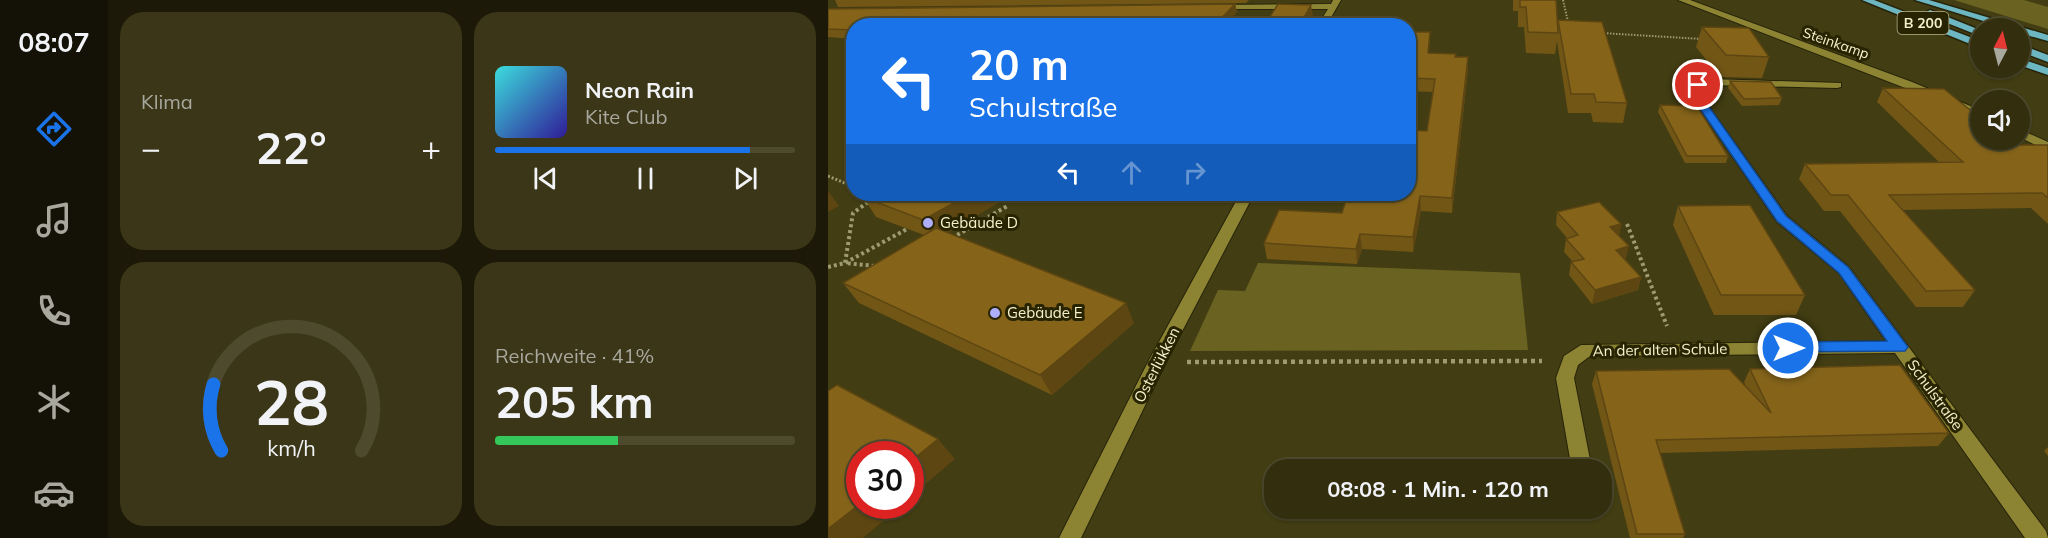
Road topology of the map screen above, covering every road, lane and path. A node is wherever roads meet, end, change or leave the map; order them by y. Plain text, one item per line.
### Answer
1 (1563, 0) edge
2 (1682, 0) edge
3 (1866, 0) edge
4 (1919, 0) edge
5 (1335, 3) edge
6 (1907, 4) dead end
7 (1209, 8) edge
8 (1326, 18) edge
9 (1980, 18) edge
10 (1970, 29) edge
11 (1570, 32) edge
12 (1591, 32) edge
13 (2030, 33) edge
14 (2048, 38) edge
15 (1705, 39) edge
16 (1970, 41) edge
17 (2030, 52) edge
18 (2048, 59) edge
19 (2030, 65) edge
20 (2048, 72) edge
21 (1837, 85) dead end
22 (1970, 110) edge
23 (2030, 138) edge
24 (2048, 147) edge
25 (828, 176) edge
26 (846, 184) edge
27 (871, 201) edge
28 (1243, 201) edge
29 (1009, 205) dead end
30 (1627, 224) dead end
31 (907, 229) edge
32 (951, 240) edge
33 (845, 263) junction
34 (879, 266) edge
35 (828, 267) edge
36 (1900, 347) junction
37 (1676, 349) junction
38 (1570, 361) junction
39 (1157, 362) junction
40 (1580, 459) edge
41 (1070, 538) edge
42 (2038, 538) edge

1 - 11 path
2 - 22 street, Steinkamp
3 - 16 highway, B 200
4 - 9 highway
5 - 7 street
5 - 8 street
6 - 10 highway, B 200
12 - 15 path
13 - 14 highway
17 - 18 highway
19 - 20 highway
21 - 36 street, Schulstraße
23 - 24 street
25 - 26 path
27 - 33 path
28 - 39 street, Osterlükken
29 - 32 path
30 - 37 path
31 - 33 path
33 - 34 path
33 - 35 path
36 - 37 street, An der alten Schule
36 - 42 street, Schulstraße
37 - 38 street, An der alten Schule
38 - 39 path
38 - 40 street
39 - 41 street, Osterlükken

